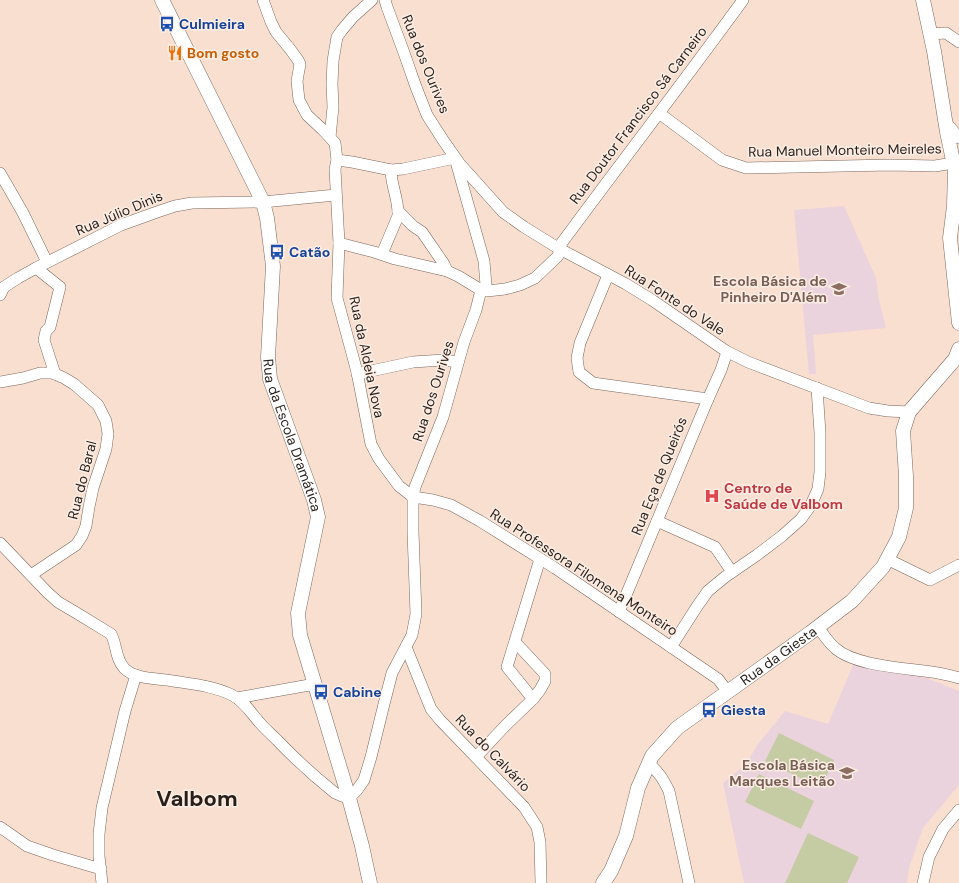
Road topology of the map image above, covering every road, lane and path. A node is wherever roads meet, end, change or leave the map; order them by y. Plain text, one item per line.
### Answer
1 (162, 0) edge
2 (262, 0) edge
3 (372, 0) edge
4 (385, 0) edge
5 (743, 0) edge
6 (924, 0) edge
7 (930, 34) junction
8 (959, 42) edge
9 (659, 113) junction
10 (944, 121) junction
11 (330, 137) junction
12 (959, 138) edge
13 (337, 160) junction
14 (457, 161) junction
15 (954, 163) junction
16 (391, 170) junction
17 (0, 173) edge
18 (956, 194) edge
19 (336, 195) junction
20 (263, 202) junction
21 (398, 211) junction
22 (340, 243) junction
23 (560, 249) junction
24 (382, 254) junction
25 (47, 262) junction
26 (36, 268) junction
27 (447, 271) junction
28 (608, 275) junction
29 (1, 287) edge
30 (481, 290) junction
31 (959, 323) edge
32 (959, 349) edge
33 (727, 352) junction
34 (458, 362) junction
35 (55, 374) junction
36 (357, 374) junction
37 (0, 382) edge
38 (817, 388) junction
39 (708, 399) junction
40 (909, 412) junction
41 (413, 497) junction
42 (657, 521) junction
43 (0, 544) edge
44 (540, 559) junction
45 (887, 559) junction
46 (959, 565) edge
47 (732, 572) junction
48 (31, 576) junction
49 (619, 612) junction
50 (818, 627) junction
51 (515, 642) junction
52 (406, 647) junction
53 (672, 648) junction
54 (136, 675) junction
55 (959, 678) edge
56 (315, 684) junction
57 (728, 692) junction
58 (236, 698) junction
59 (533, 699) junction
60 (476, 757) junction
61 (648, 763) junction
62 (349, 798) junction
63 (959, 810) edge
64 (0, 827) edge
65 (100, 869) junction
66 (102, 883) edge
67 (370, 883) edge
68 (541, 883) edge
69 (603, 883) edge
70 (689, 883) edge
71 (923, 883) edge

1 - 20 street, Rua da Escola Dramática
2 - 11 street
3 - 11 street
4 - 14 street, Rua dos Ourives
5 - 9 street, Rua Doutor Francisco Sá Carneiro
6 - 7 street
7 - 8 street
7 - 10 street
9 - 15 street, Rua Manuel Monteiro Meireles
9 - 23 street, Rua Doutor Francisco Sá Carneiro
10 - 12 street
10 - 15 street
11 - 13 street, Rua da Aldeia Nova
13 - 16 street
13 - 19 street, Rua da Aldeia Nova
14 - 16 street
14 - 23 street, Rua Fonte do Vale
14 - 30 street, Rua dos Ourives
15 - 18 street
16 - 21 street
17 - 25 street
18 - 31 street
19 - 20 street, Rua Júlio Dinis
19 - 22 street, Rua da Aldeia Nova
20 - 25 street, Rua Júlio Dinis
20 - 56 street, Rua da Escola Dramática
21 - 24 street
21 - 27 street
22 - 24 street
22 - 36 street, Rua da Aldeia Nova
23 - 28 street, Rua Fonte do Vale
23 - 30 street, Rua Doutor Francisco Sá Carneiro
24 - 27 street
25 - 26 street, Rua Júlio Dinis
26 - 29 street, Rua Júlio Dinis
26 - 35 street
27 - 30 street
28 - 33 street, Rua Fonte do Vale
28 - 39 street
30 - 34 street, Rua dos Ourives
32 - 40 street
33 - 38 street, Rua Fonte do Vale
33 - 39 street, Rua Eça de Queirós
34 - 36 street
34 - 41 street, Rua dos Ourives
35 - 37 street, Rua do Baral
35 - 48 street, Rua do Baral
36 - 41 street, Rua da Aldeia Nova
38 - 40 street, Rua Fonte do Vale
38 - 47 street
39 - 42 street, Rua Eça de Queirós
40 - 45 street, Rua da Giesta
41 - 44 street, Rua Professora Filomena Monteiro
41 - 52 street, Rua dos Ourives
42 - 47 street
42 - 49 street, Rua Eça de Queirós
43 - 48 street
44 - 49 street, Rua Professora Filomena Monteiro
44 - 51 street
45 - 46 street
45 - 50 street, Rua da Giesta
47 - 53 street
48 - 54 street
49 - 53 street, Rua Professora Filomena Monteiro
50 - 55 street
50 - 57 street, Rua da Giesta
51 - 59 street
51 - 59 street
52 - 60 street, Rua do Calvário
52 - 62 street, Rua dos Ourives
53 - 57 street, Rua Professora Filomena Monteiro
54 - 58 street
54 - 65 street
56 - 58 street
56 - 62 street, Rua da Escola Dramática
57 - 61 street, Rua da Giesta
58 - 62 street
59 - 60 street
60 - 68 street, Rua do Calvário
61 - 69 street, Rua da Giesta
61 - 70 street
62 - 67 street, Rua da Escola Dramática
63 - 71 street
64 - 65 street
65 - 66 street

